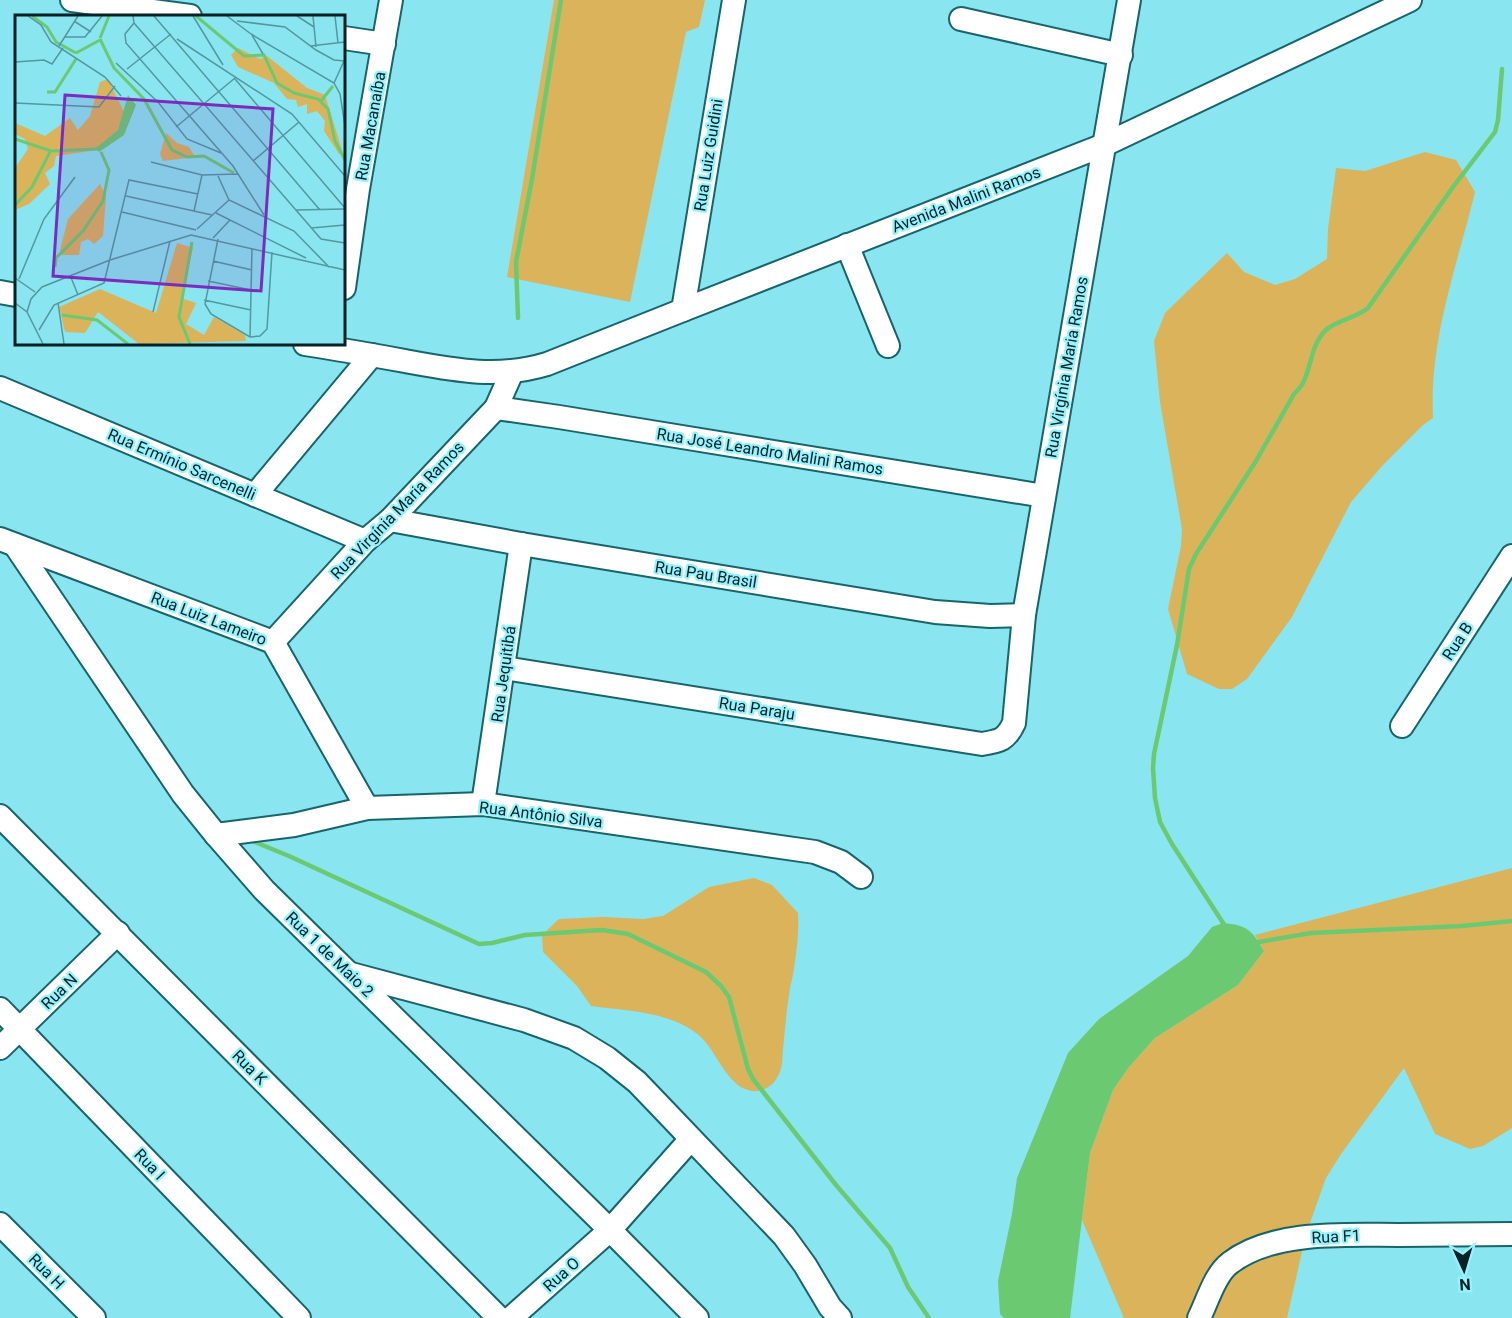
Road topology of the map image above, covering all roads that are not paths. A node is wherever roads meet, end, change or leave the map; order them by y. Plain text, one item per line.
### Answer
1 (72, 0) edge
2 (390, 0) edge
3 (734, 0) edge
4 (1130, 0) edge
5 (1410, 0) edge
6 (1381, 6) edge
7 (183, 15) edge
8 (961, 20) dead end
9 (345, 38) edge
10 (384, 44) junction
11 (1121, 55) junction
12 (1104, 145) junction
13 (351, 188) edge
14 (847, 245) junction
15 (345, 274) edge
16 (0, 292) edge
17 (15, 295) edge
18 (683, 309) junction
19 (320, 345) edge
20 (335, 346) edge
21 (888, 346) dead end
22 (372, 356) junction
23 (512, 372) junction
24 (0, 388) edge
25 (496, 408) junction
26 (255, 495) junction
27 (1044, 496) junction
28 (390, 520) junction
29 (365, 541) junction
30 (8, 542) edge
31 (521, 544) junction
32 (1512, 556) edge
33 (1024, 615) junction
34 (273, 642) junction
35 (504, 668) junction
36 (1402, 726) dead end
37 (1008, 734) joint
38 (483, 804) junction
39 (367, 808) junction
40 (0, 816) edge
41 (216, 836) junction
42 (861, 877) dead end
43 (118, 933) junction
44 (349, 973) junction
45 (0, 1009) edge
46 (20, 1029) junction
47 (0, 1048) edge
48 (691, 1139) junction
49 (0, 1224) edge
50 (610, 1230) junction
51 (1512, 1234) edge
52 (94, 1318) edge
53 (299, 1318) edge
54 (499, 1318) edge
55 (511, 1318) edge
56 (697, 1318) edge
57 (840, 1318) edge
58 (1199, 1318) edge

1 - 7 street
2 - 10 street, Rua Macanaíba
3 - 18 street, Rua Luiz Guidini
4 - 11 street, Rua Virgínia Maria Ramos
5 - 6 street, Avenida Malini Ramos
6 - 12 street, Avenida Malini Ramos
8 - 11 street
9 - 10 street
10 - 13 street, Rua Macanaíba
11 - 12 street, Rua Virgínia Maria Ramos
12 - 14 street, Avenida Malini Ramos
12 - 27 street, Rua Virgínia Maria Ramos
13 - 15 street, Rua Macanaíba
14 - 18 street, Avenida Malini Ramos
14 - 21 street
16 - 17 street
18 - 23 street, Avenida Malini Ramos
19 - 20 street, Avenida Malini Ramos
20 - 22 street, Avenida Malini Ramos
22 - 23 street, Avenida Malini Ramos
22 - 26 street
23 - 25 street, Rua Virgínia Maria Ramos
24 - 26 street, Rua Ermínio Sarcenelli
25 - 27 street, Rua José Leandro Malini Ramos
25 - 28 street, Rua Virgínia Maria Ramos
26 - 29 street, Rua Ermínio Sarcenelli
27 - 33 street, Rua Virgínia Maria Ramos
28 - 29 street, Rua Virgínia Maria Ramos
28 - 31 street, Rua Pau Brasil
29 - 34 street, Rua Virgínia Maria Ramos
30 - 34 street, Rua Luiz Lameiro
30 - 41 street, Rua 1 de Maio 2
31 - 33 street, Rua Pau Brasil
31 - 35 street, Rua Jequitibá
32 - 36 street, Rua B
33 - 37 street, Rua Virgínia Maria Ramos
34 - 39 street, Rua Luiz Lameiro
35 - 37 street, Rua Paraju
35 - 38 street, Rua Jequitibá
38 - 39 street, Rua Antônio Silva
38 - 42 street, Rua Antônio Silva
39 - 41 street, Rua Antônio Silva
40 - 43 street, Rua K
41 - 44 street, Rua 1 de Maio 2
43 - 46 street, Rua N
43 - 54 street, Rua K
44 - 48 street
44 - 50 street, Rua 1 de Maio 2
45 - 46 street, Rua I
46 - 47 street, Rua N
46 - 53 street, Rua I
48 - 50 street, Rua O
48 - 57 street
49 - 52 street, Rua H
50 - 55 street, Rua O
50 - 56 street, Rua 1 de Maio 2
51 - 58 street, Rua F1

